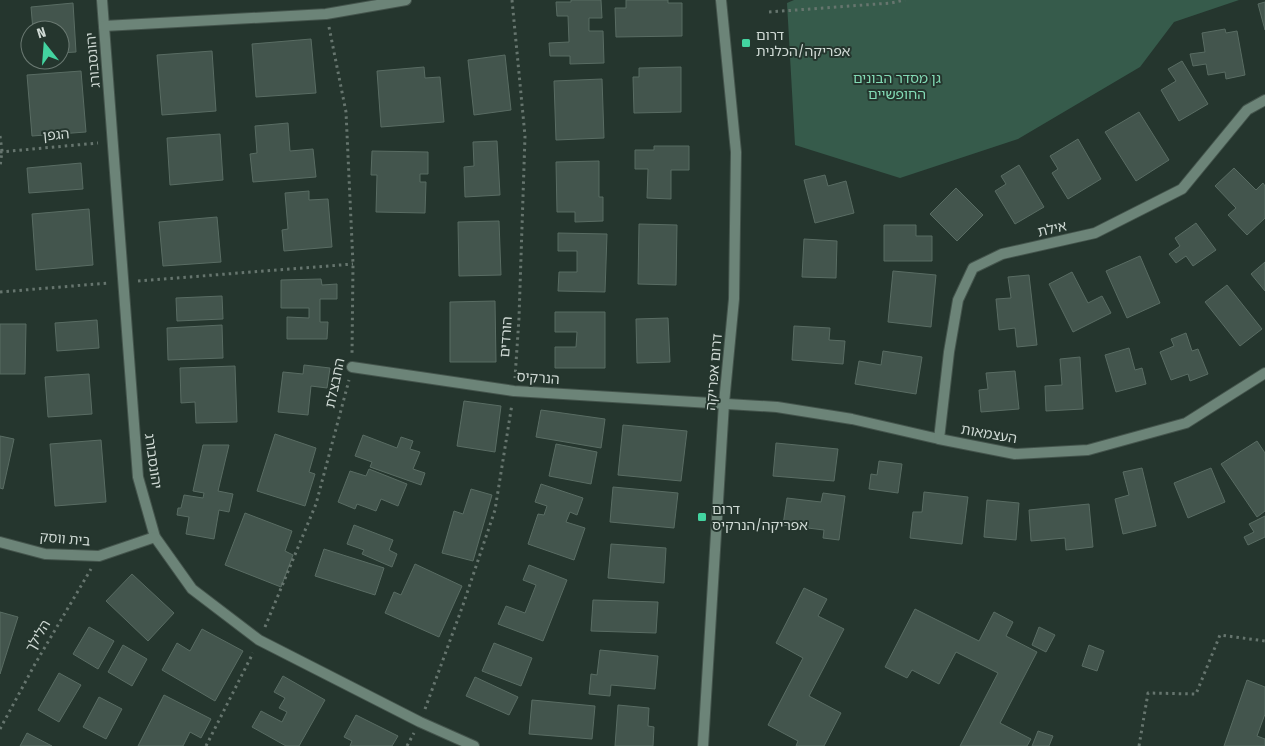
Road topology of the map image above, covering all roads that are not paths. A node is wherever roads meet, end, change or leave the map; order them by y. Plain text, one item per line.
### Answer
1 (102, 0) edge
2 (406, 0) edge
3 (721, 0) edge
4 (104, 26) junction
5 (1265, 100) edge
6 (352, 367) road end
7 (1265, 373) edge
8 (724, 403) junction
9 (939, 439) junction
10 (155, 537) junction
11 (0, 542) edge
12 (474, 746) edge
13 (703, 746) edge

1 - 4 street, יהונסבורג
2 - 4 street
3 - 8 street, דרום אפריקה
4 - 10 street, יהונסבורג
5 - 9 street, אילת
6 - 8 street, הנרקיס
7 - 9 street, העצמאות
8 - 9 street, העצמאות
8 - 13 street, דרום אפריקה
10 - 11 street, בית ווסק
10 - 12 street, יהונסבורג

